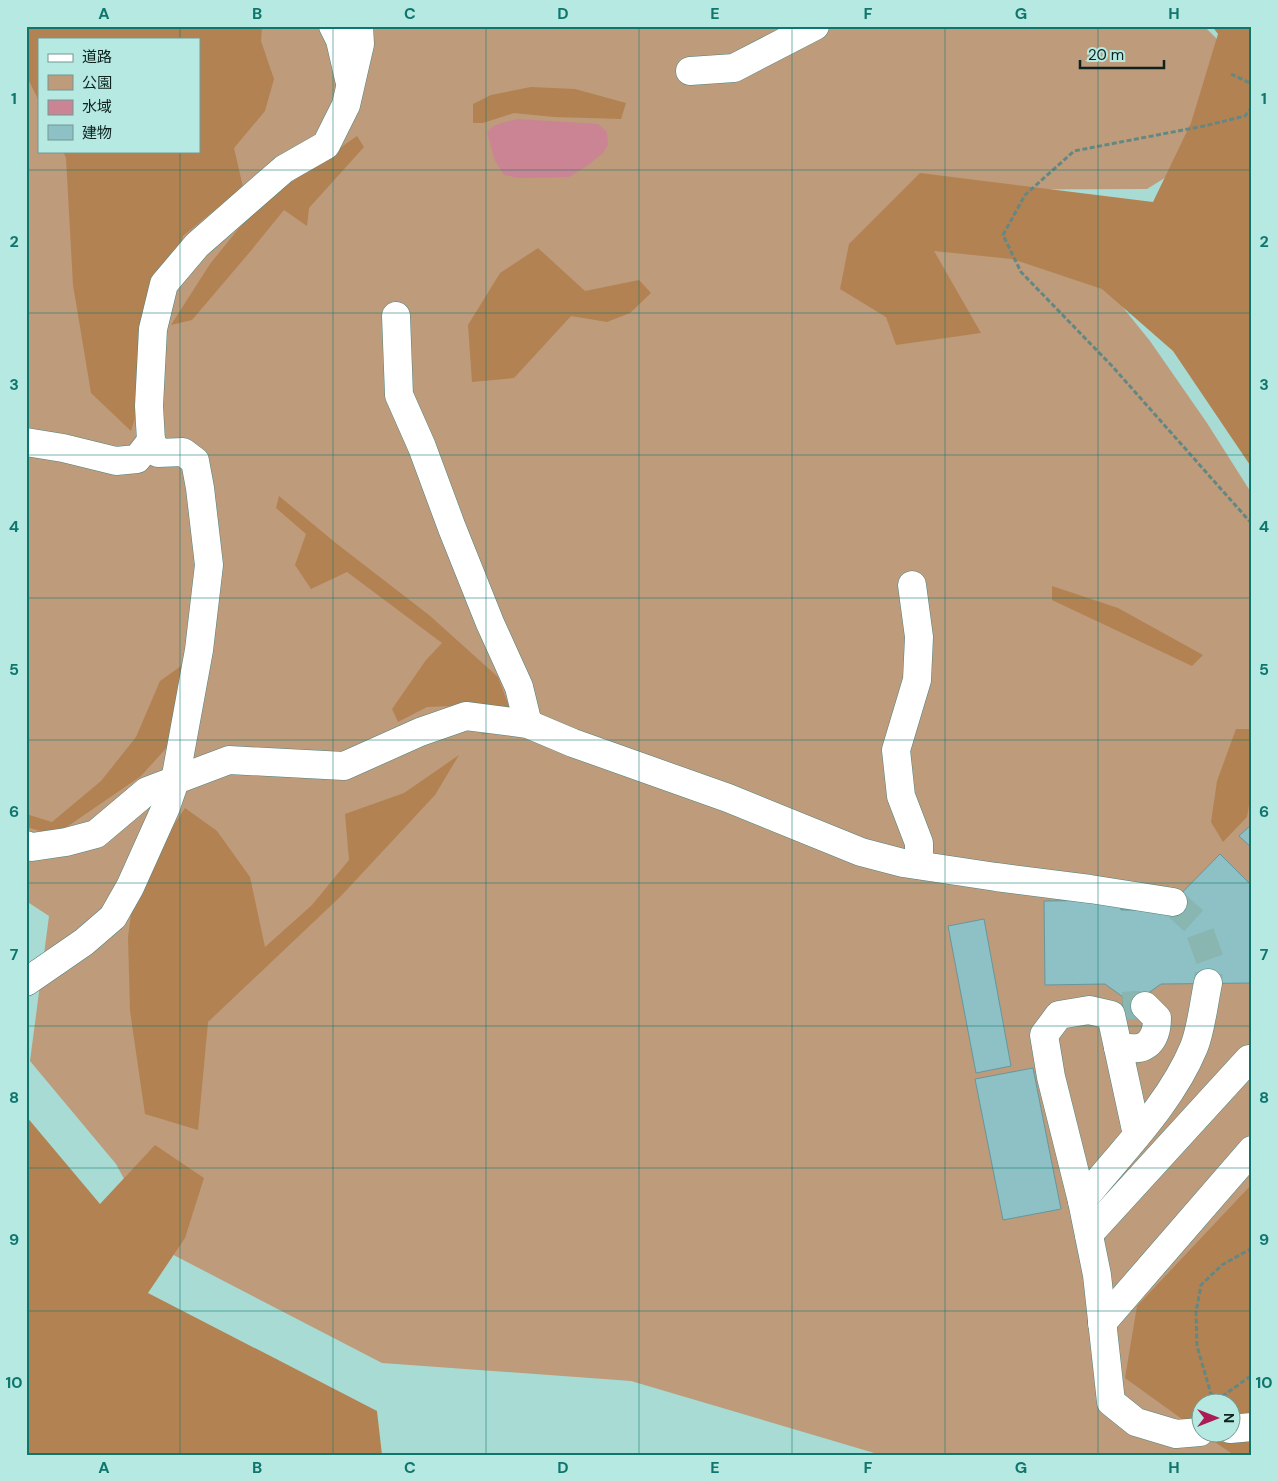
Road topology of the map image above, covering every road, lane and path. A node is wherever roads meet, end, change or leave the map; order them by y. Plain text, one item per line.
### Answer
1 (333, 26) edge
2 (359, 26) edge
3 (815, 26) edge
4 (690, 71) dead end
5 (1231, 74) dead end
6 (1252, 84) edge
7 (351, 86) junction
8 (1252, 107) edge
9 (396, 316) dead end
10 (151, 441) junction
11 (26, 442) edge
12 (1252, 524) edge
13 (912, 585) dead end
14 (528, 724) junction
15 (175, 781) junction
16 (26, 845) edge
17 (919, 865) junction
18 (1173, 902) tunnel mouth
19 (26, 982) edge
20 (1208, 983) tunnel mouth
21 (1126, 1009) junction
22 (1118, 1047) junction
23 (1252, 1062) edge
24 (1136, 1135) junction
25 (1252, 1150) edge
26 (1082, 1201) junction
27 (1089, 1234) junction
28 (1252, 1248) edge
29 (1102, 1323) junction
30 (1252, 1375) edge
31 (1190, 1433) edge

1 - 7 lane
2 - 7 lane
3 - 4 lane
5 - 6 path
7 - 10 lane
8 - 12 path
9 - 14 lane
10 - 11 lane
10 - 15 lane
13 - 17 lane
14 - 15 lane
14 - 17 lane
15 - 16 lane
15 - 19 lane
17 - 18 lane
20 - 24 lane
21 - 22 lane
21 - 22 lane
21 - 26 lane
22 - 24 lane
23 - 27 lane
24 - 26 lane
25 - 29 lane
26 - 27 lane
27 - 29 lane
28 - 30 path
29 - 31 lane

